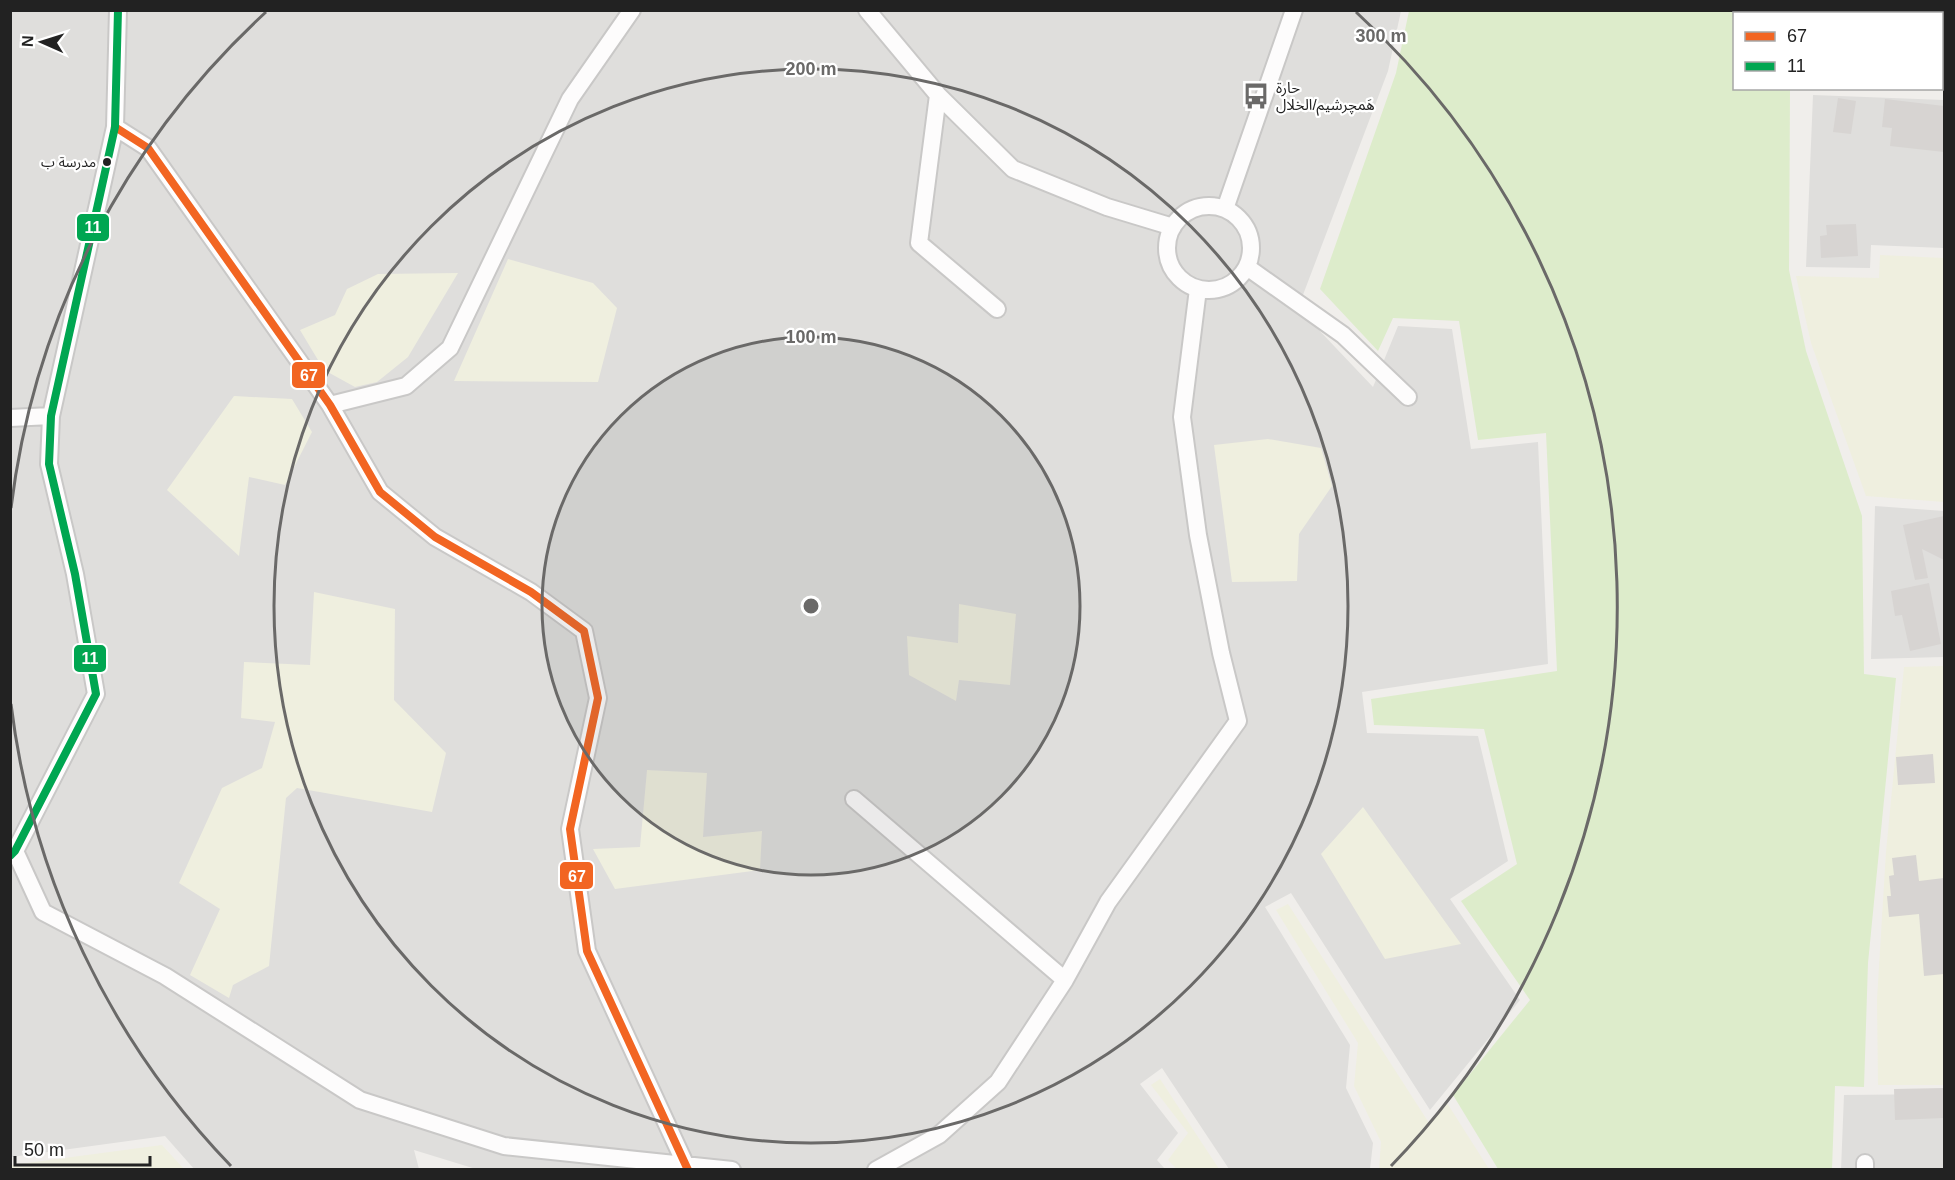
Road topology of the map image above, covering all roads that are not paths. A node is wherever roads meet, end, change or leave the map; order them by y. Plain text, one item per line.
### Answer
1 (118, 10) edge
2 (632, 10) edge
3 (867, 10) edge
4 (1294, 10) edge
5 (938, 95) junction
6 (115, 127) junction
7 (1226, 209) junction
8 (1173, 227) junction
9 (1247, 267) junction
10 (1198, 289) junction
11 (997, 309) dead end
12 (1408, 397) dead end
13 (330, 405) junction
14 (51, 416) junction
15 (10, 418) edge
16 (854, 799) dead end
17 (13, 854) edge
18 (1065, 981) junction
19 (687, 1167) edge
20 (732, 1170) edge
21 (876, 1170) edge

1 - 6 street
2 - 13 street
3 - 5 street
4 - 7 street
5 - 8 street
5 - 11 street
6 - 13 street
6 - 14 street
7 - 8 street
7 - 9 street
8 - 10 street
9 - 10 street
9 - 12 street
10 - 18 street
13 - 19 street
14 - 15 street
14 - 17 street
16 - 18 street
17 - 19 street
18 - 21 street
19 - 20 street

